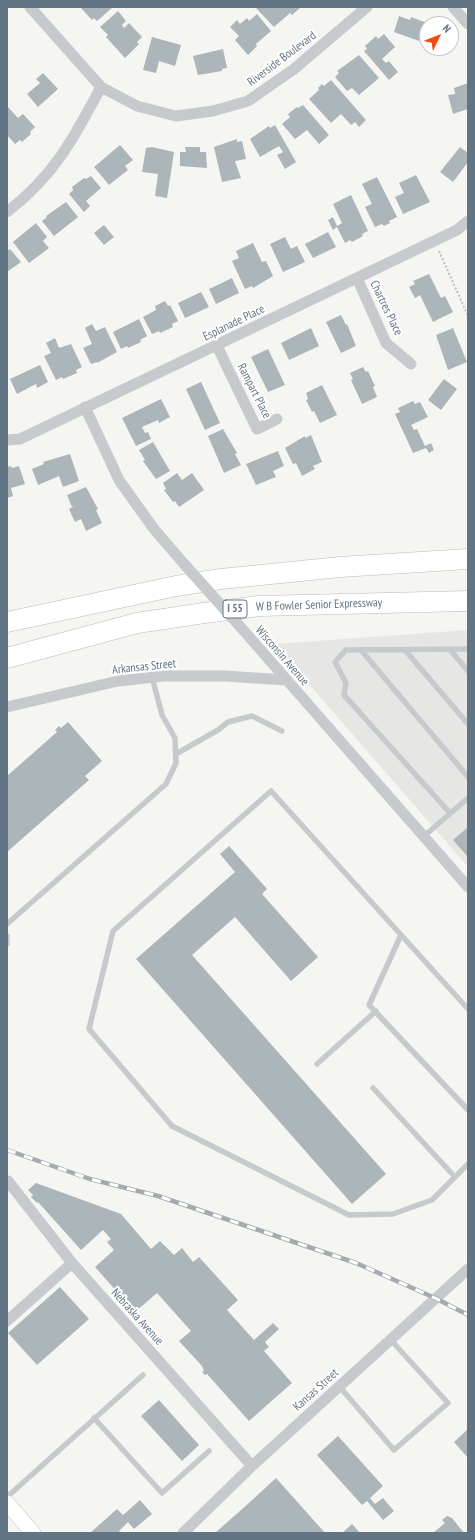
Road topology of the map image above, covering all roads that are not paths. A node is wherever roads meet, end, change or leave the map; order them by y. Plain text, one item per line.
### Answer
1 (30, 7) edge
2 (367, 7) edge
3 (453, 7) edge
4 (468, 24) edge
5 (101, 87) junction
6 (7, 212) edge
7 (468, 221) edge
8 (357, 278) junction
9 (217, 346) junction
10 (411, 364) dead end
11 (85, 407) junction
12 (277, 419) dead end
13 (7, 440) edge
14 (467, 559) edge
15 (468, 601) edge
16 (7, 622) edge
17 (468, 649) edge
18 (361, 650) junction
19 (405, 650) junction
20 (451, 651) junction
21 (7, 658) edge
22 (468, 671) edge
23 (152, 677) junction
24 (286, 680) junction
25 (7, 707) edge
26 (468, 724) edge
27 (282, 731) dead end
28 (176, 754) junction
29 (468, 777) edge
30 (468, 798) edge
31 (450, 813) junction
32 (423, 837) junction
33 (468, 887) edge
34 (7, 924) edge
35 (401, 935) junction
36 (7, 936) edge
37 (7, 944) edge
38 (468, 1009) edge
39 (376, 1012) junction
40 (317, 1064) dead end
41 (373, 1088) dead end
42 (468, 1110) edge
43 (468, 1164) edge
44 (454, 1176) junction
45 (8, 1181) dead end
46 (72, 1263) junction
47 (468, 1269) edge
48 (7, 1320) edge
49 (390, 1339) junction
50 (143, 1375) dead end
51 (339, 1386) junction
52 (94, 1418) junction
53 (209, 1451) dead end
54 (252, 1466) junction
55 (7, 1502) edge
56 (33, 1533) edge
57 (183, 1533) edge

1 - 5 street, Riverside Boulevard
2 - 5 street, Riverside Boulevard
3 - 4 street
5 - 6 street
7 - 8 street, Esplanade Place
8 - 9 street, Esplanade Place
8 - 10 street, Chartres Place
9 - 11 street, Esplanade Place
9 - 12 street, Rampart Place
11 - 13 street, Esplanade Place
11 - 24 street, Wisconsin Avenue, bridge
14 - 16 highway
15 - 21 highway, W B Fowler Senior Expressway / I 55
17 - 20 lane
18 - 19 lane
18 - 29 lane
18 - 31 lane
19 - 20 lane
19 - 26 lane
20 - 22 lane
23 - 24 street, Arkansas Street
23 - 25 street, Arkansas Street
23 - 28 lane
24 - 32 street, Wisconsin Avenue
27 - 28 lane
28 - 34 lane
30 - 31 lane
31 - 32 lane
32 - 33 street, Wisconsin Avenue
35 - 38 lane
35 - 39 lane
35 - 44 lane
36 - 37 lane
39 - 40 lane
39 - 42 lane
41 - 44 lane
43 - 44 lane
45 - 46 street, Nebraska Avenue
46 - 48 street
46 - 54 street, Nebraska Avenue
47 - 49 street, Kansas Street
49 - 51 street, Kansas Street
49 - 51 lane
50 - 52 lane
51 - 54 street, Kansas Street
52 - 53 lane
52 - 55 lane
54 - 57 street, Kansas Street
55 - 56 main road

